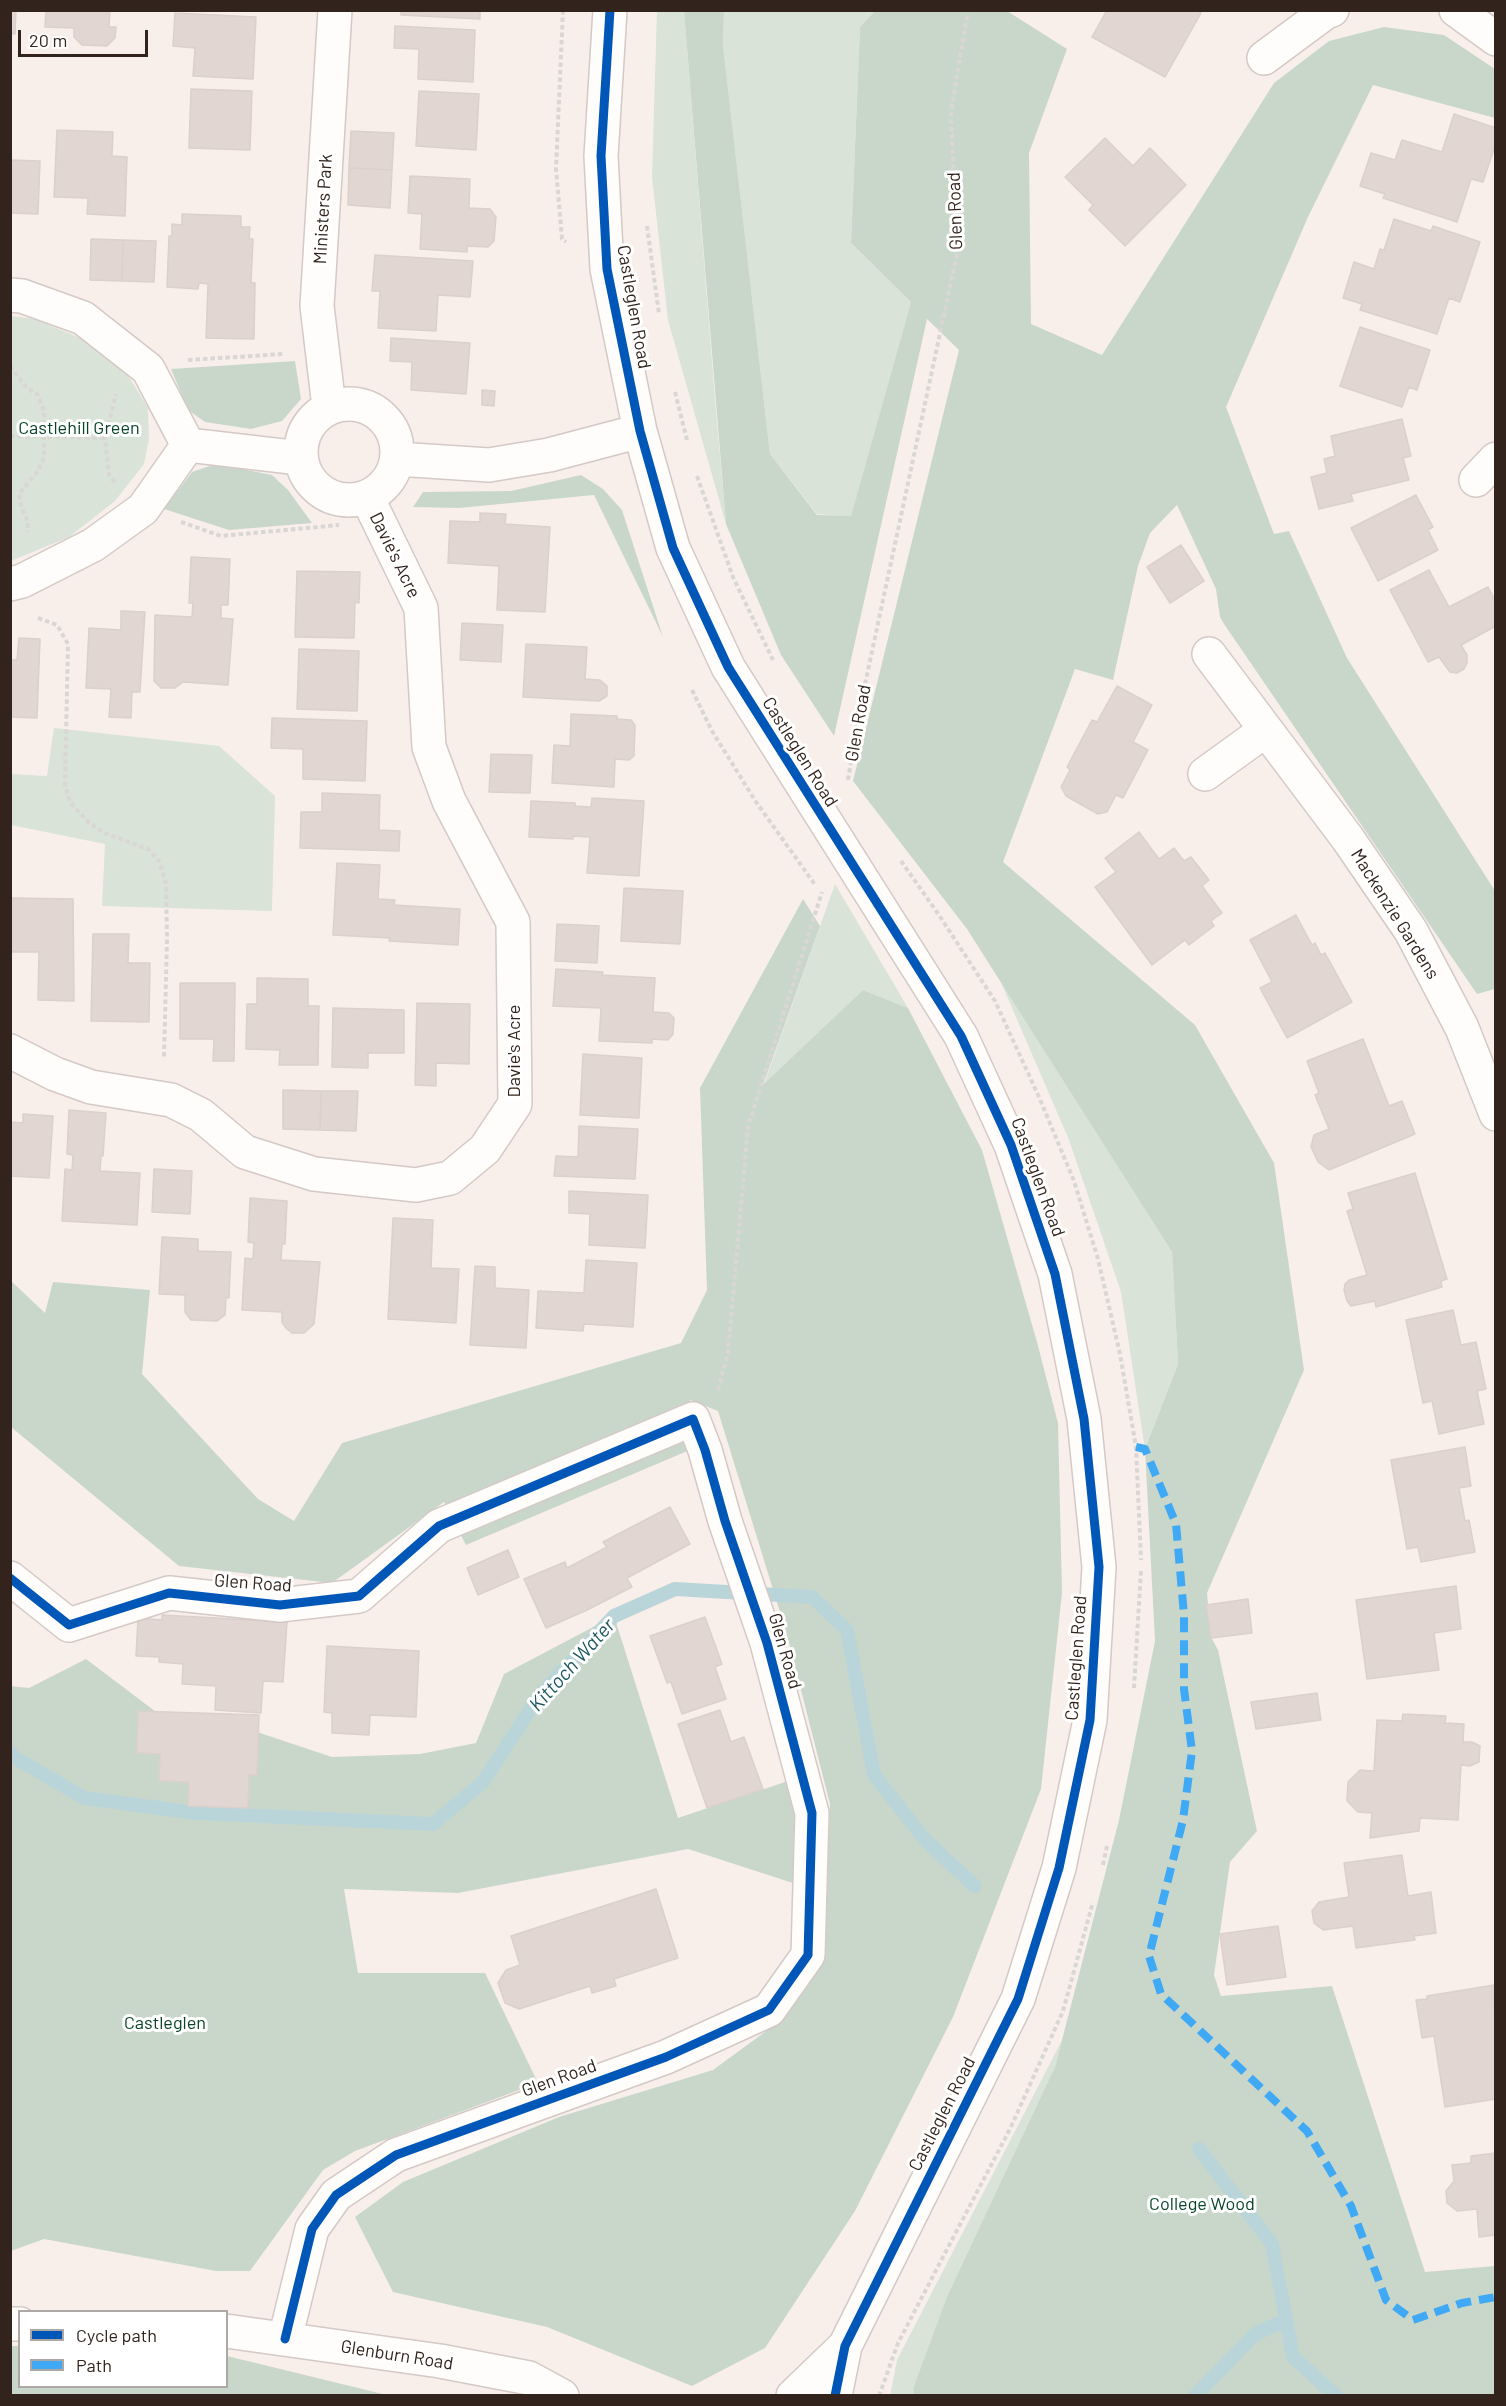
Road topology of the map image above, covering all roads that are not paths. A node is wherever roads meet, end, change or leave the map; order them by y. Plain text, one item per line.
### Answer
1 (335, 10) edge
2 (610, 10) edge
3 (1456, 10) edge
4 (1328, 11) edge
5 (1496, 39) edge
6 (1264, 58) dead end
7 (10, 295) edge
8 (329, 407) junction
9 (640, 430) junction
10 (188, 445) junction
11 (300, 458) junction
12 (397, 459) junction
13 (367, 497) junction
14 (16, 583) edge
15 (1209, 654) dead end
16 (1266, 730) junction
17 (1205, 774) dead end
18 (10, 1051) edge
19 (1496, 1114) edge
20 (10, 1578) edge
21 (228, 2331) edge
22 (285, 2339) junction
23 (844, 2346) junction
24 (562, 2396) edge
25 (793, 2396) edge
26 (835, 2396) edge

1 - 8 street, Ministers Park
2 - 9 street, Castleglen Road
3 - 5 street
4 - 6 street
7 - 10 street
8 - 11 street
8 - 12 street
9 - 12 street
9 - 23 street, Castleglen Road
10 - 11 street
10 - 14 street
11 - 13 street
12 - 13 street
13 - 18 street, Davie's Acre
15 - 16 street, Mackenzie Gardens
16 - 17 street
16 - 19 street, Mackenzie Gardens
20 - 22 street, Glen Road
21 - 22 street, Glenburn Road
22 - 24 street, Glenburn Road
23 - 25 street, Castleglen Road
23 - 26 street, Castleglen Road

